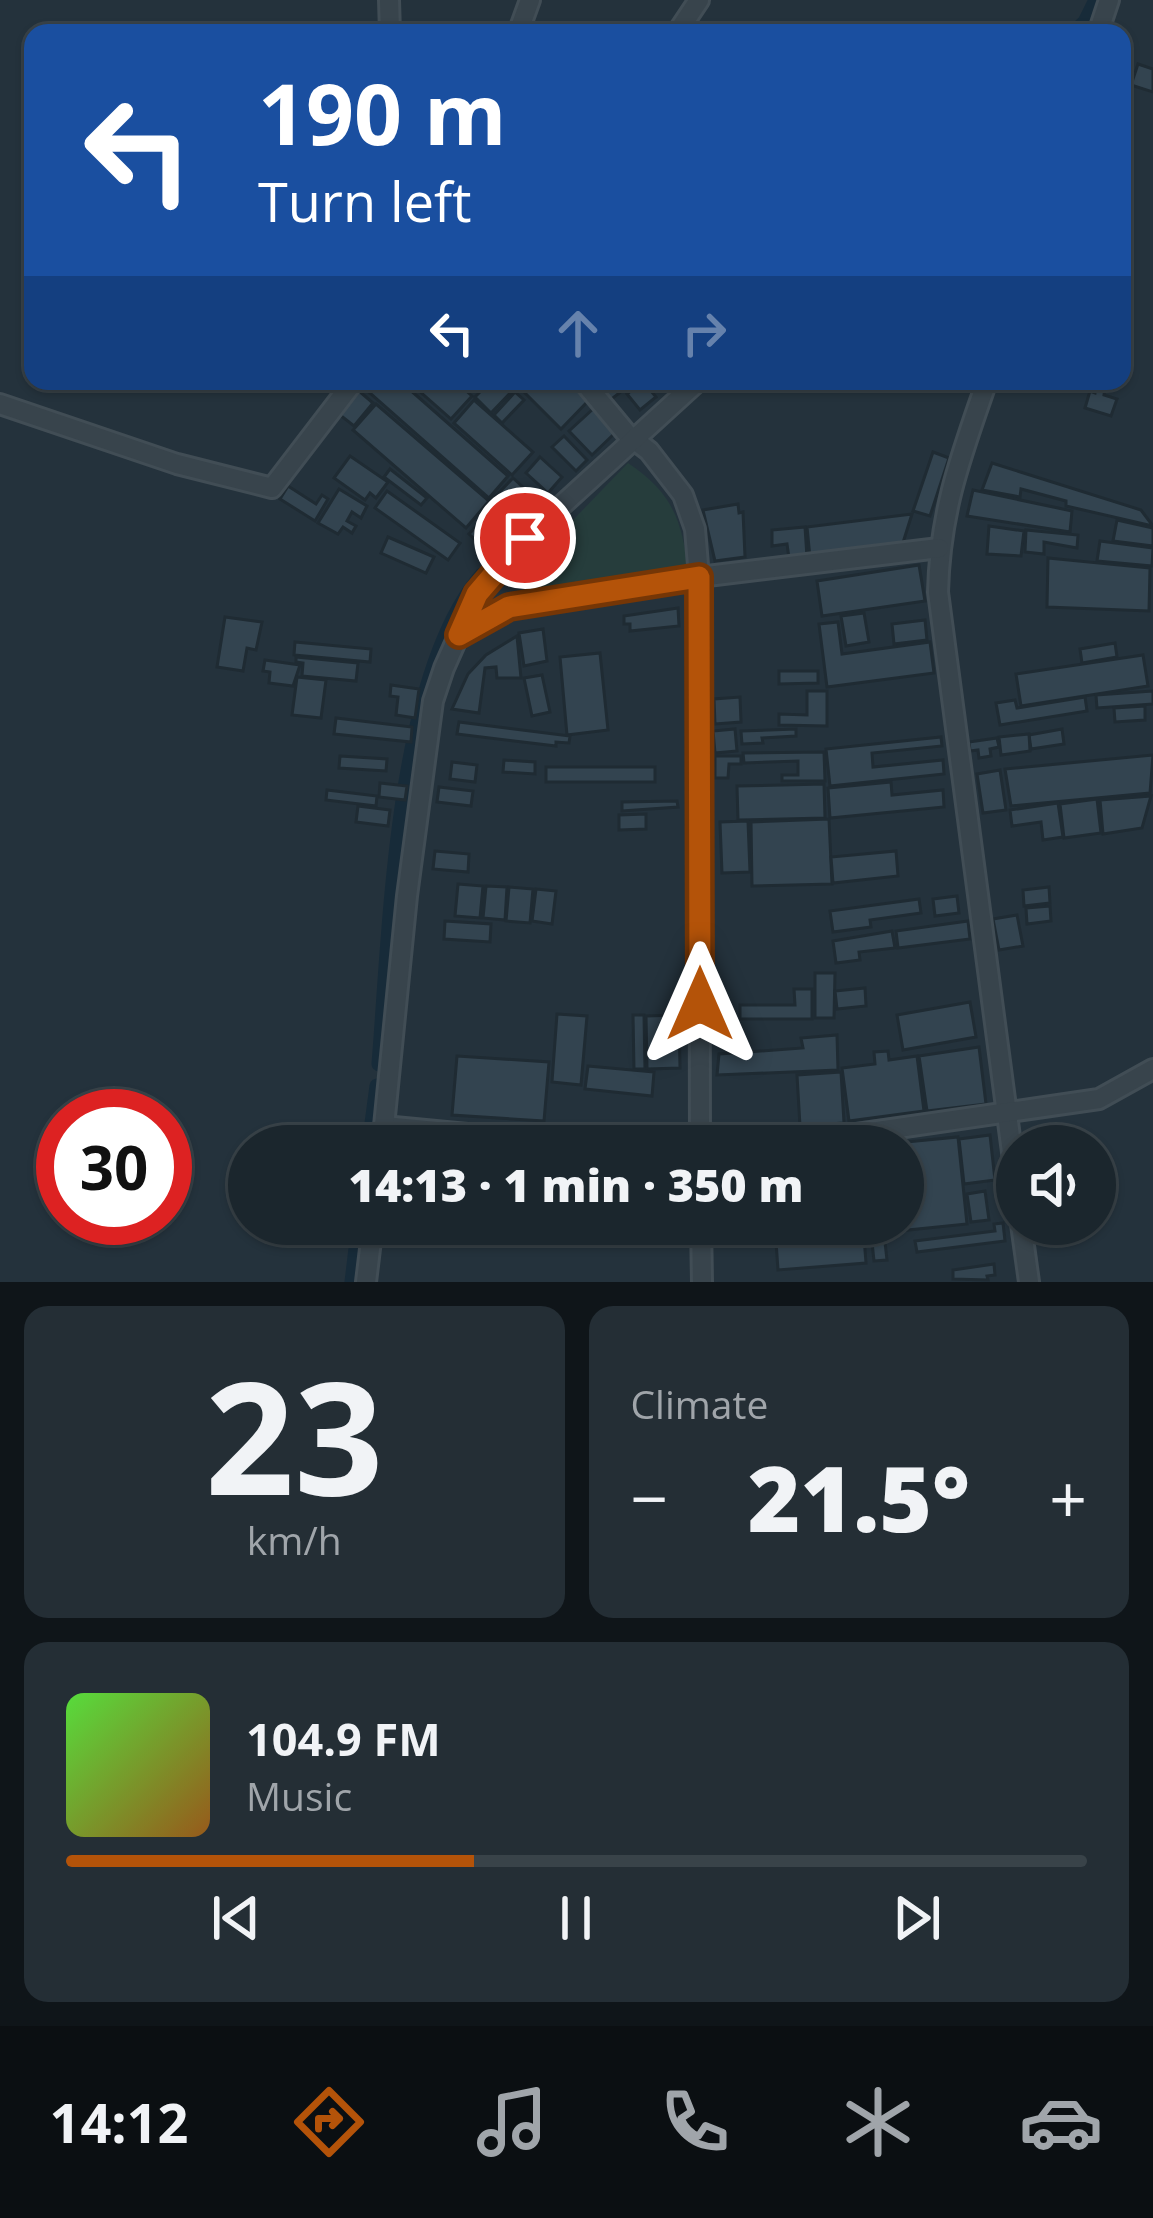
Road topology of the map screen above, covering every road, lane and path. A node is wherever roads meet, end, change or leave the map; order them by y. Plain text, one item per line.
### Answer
1 (347, 390) edge
2 (591, 390) edge
3 (701, 390) edge
4 (984, 390) edge
5 (0, 404) edge
6 (634, 439) junction
7 (939, 548) junction
8 (699, 577) junction
9 (459, 635) junction
10 (1153, 1069) edge
11 (1007, 1113) junction
12 (384, 1125) edge
13 (700, 1125) edge
14 (922, 1125) edge
15 (1009, 1125) edge
16 (371, 1245) edge
17 (701, 1245) edge
18 (1024, 1245) edge
19 (367, 1282) edge
20 (702, 1282) edge
21 (1029, 1282) edge

1 - 5 street
2 - 6 street
3 - 6 street
4 - 7 street
6 - 8 street
6 - 9 street
7 - 8 street
7 - 11 street
8 - 9 street
8 - 13 street
9 - 12 street
10 - 11 street
11 - 14 street
11 - 15 street
16 - 19 street
17 - 20 street
18 - 21 street

